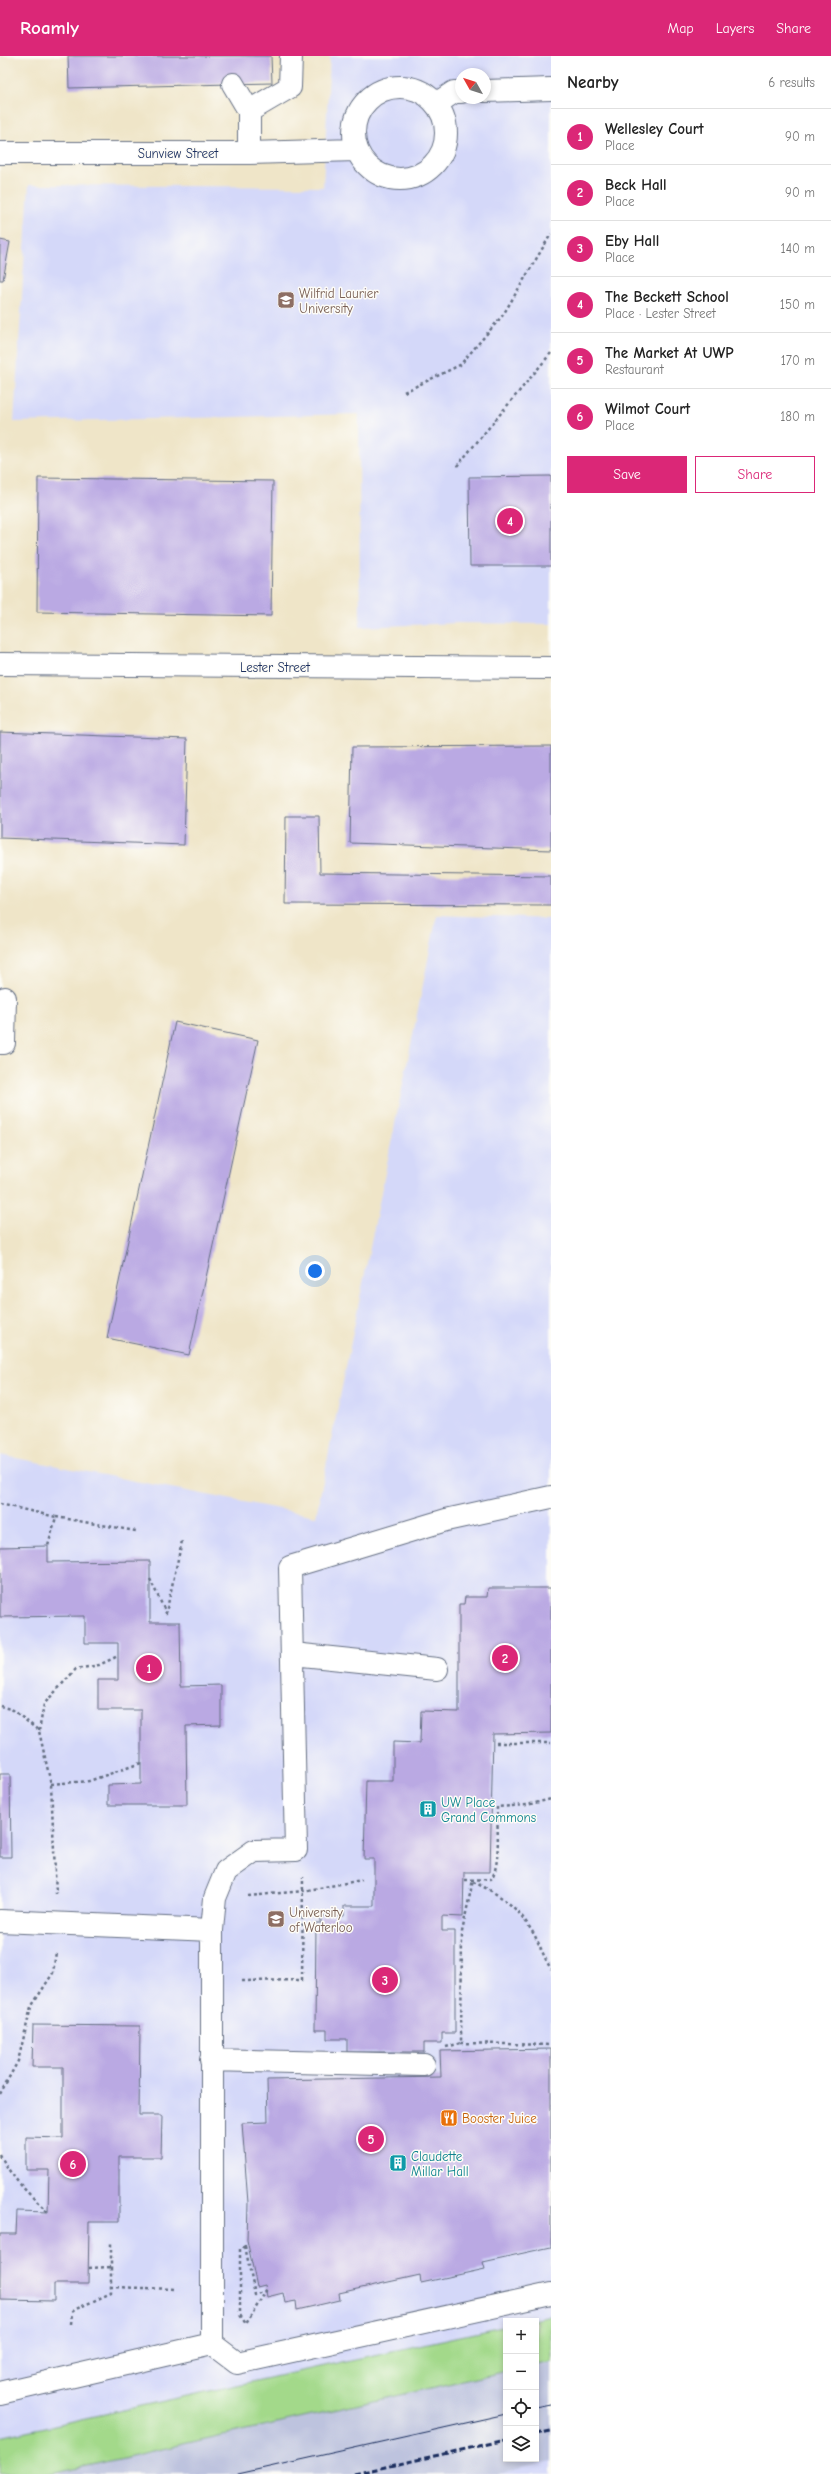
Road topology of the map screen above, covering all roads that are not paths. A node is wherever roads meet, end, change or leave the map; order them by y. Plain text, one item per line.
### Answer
1 (291, 56) edge
2 (233, 84) dead end
3 (551, 89) edge
4 (491, 91) edge
5 (455, 92) edge
6 (436, 104) junction
7 (249, 111) junction
8 (356, 150) junction
9 (0, 153) edge
10 (249, 153) junction
11 (0, 664) edge
12 (551, 668) edge
13 (5, 998) dead end
14 (0, 1043) edge
15 (551, 1497) edge
16 (293, 1654) junction
17 (437, 1669) dead end
18 (0, 1921) edge
19 (212, 1930) junction
20 (211, 2060) junction
21 (424, 2065) road end
22 (551, 2294) edge
23 (212, 2344) junction
24 (0, 2393) edge

1 - 7 street
2 - 7 street
3 - 4 street
5 - 6 street
6 - 8 street
6 - 8 street
7 - 10 street
8 - 10 street, Sunview Street
9 - 10 street, Sunview Street
11 - 12 street, Lester Street
13 - 14 street
15 - 16 street
16 - 17 street
16 - 19 street
18 - 19 street
19 - 20 street
20 - 21 street
20 - 23 street
22 - 23 street
23 - 24 street

